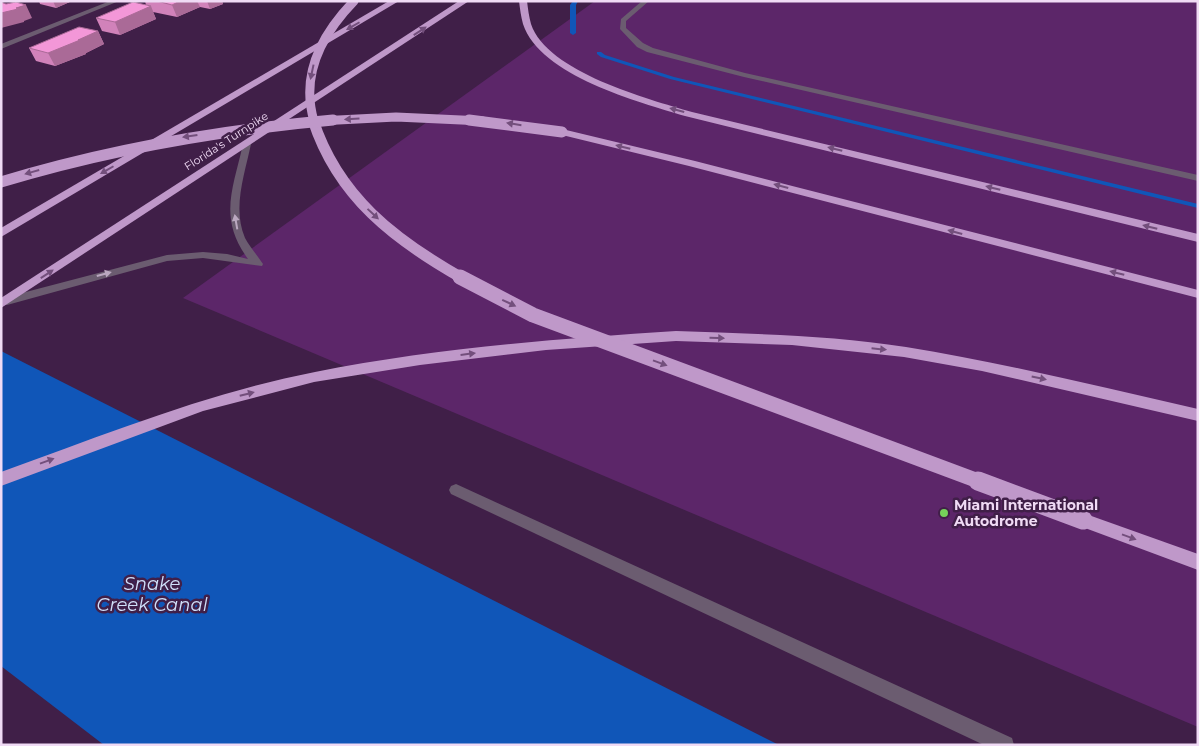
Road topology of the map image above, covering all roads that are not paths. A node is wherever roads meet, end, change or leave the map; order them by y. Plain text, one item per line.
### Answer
1 (116, 1) edge
2 (354, 1) edge
3 (395, 1) edge
4 (465, 1) edge
5 (523, 1) edge
6 (636, 1) edge
7 (646, 1) edge
8 (623, 20) junction
9 (1, 47) edge
10 (248, 144) junction
11 (1198, 178) edge
12 (1, 182) edge
13 (1, 233) edge
14 (1198, 238) edge
15 (1198, 294) edge
16 (4, 302) edge
17 (1198, 415) edge
18 (1, 479) edge
19 (456, 490) dead end
20 (1198, 562) edge
21 (1005, 745) edge

1 - 9 street
2 -> 20 highway, bridge
3 -> 13 highway
10 -> 4 highway, Florida's Turnpike
14 -> 5 highway
6 - 8 street
7 - 8 street
8 - 11 street
16 -> 10 highway, Florida's Turnpike
16 -> 10 street
15 -> 12 highway, bridge
18 -> 17 highway
19 - 21 street

